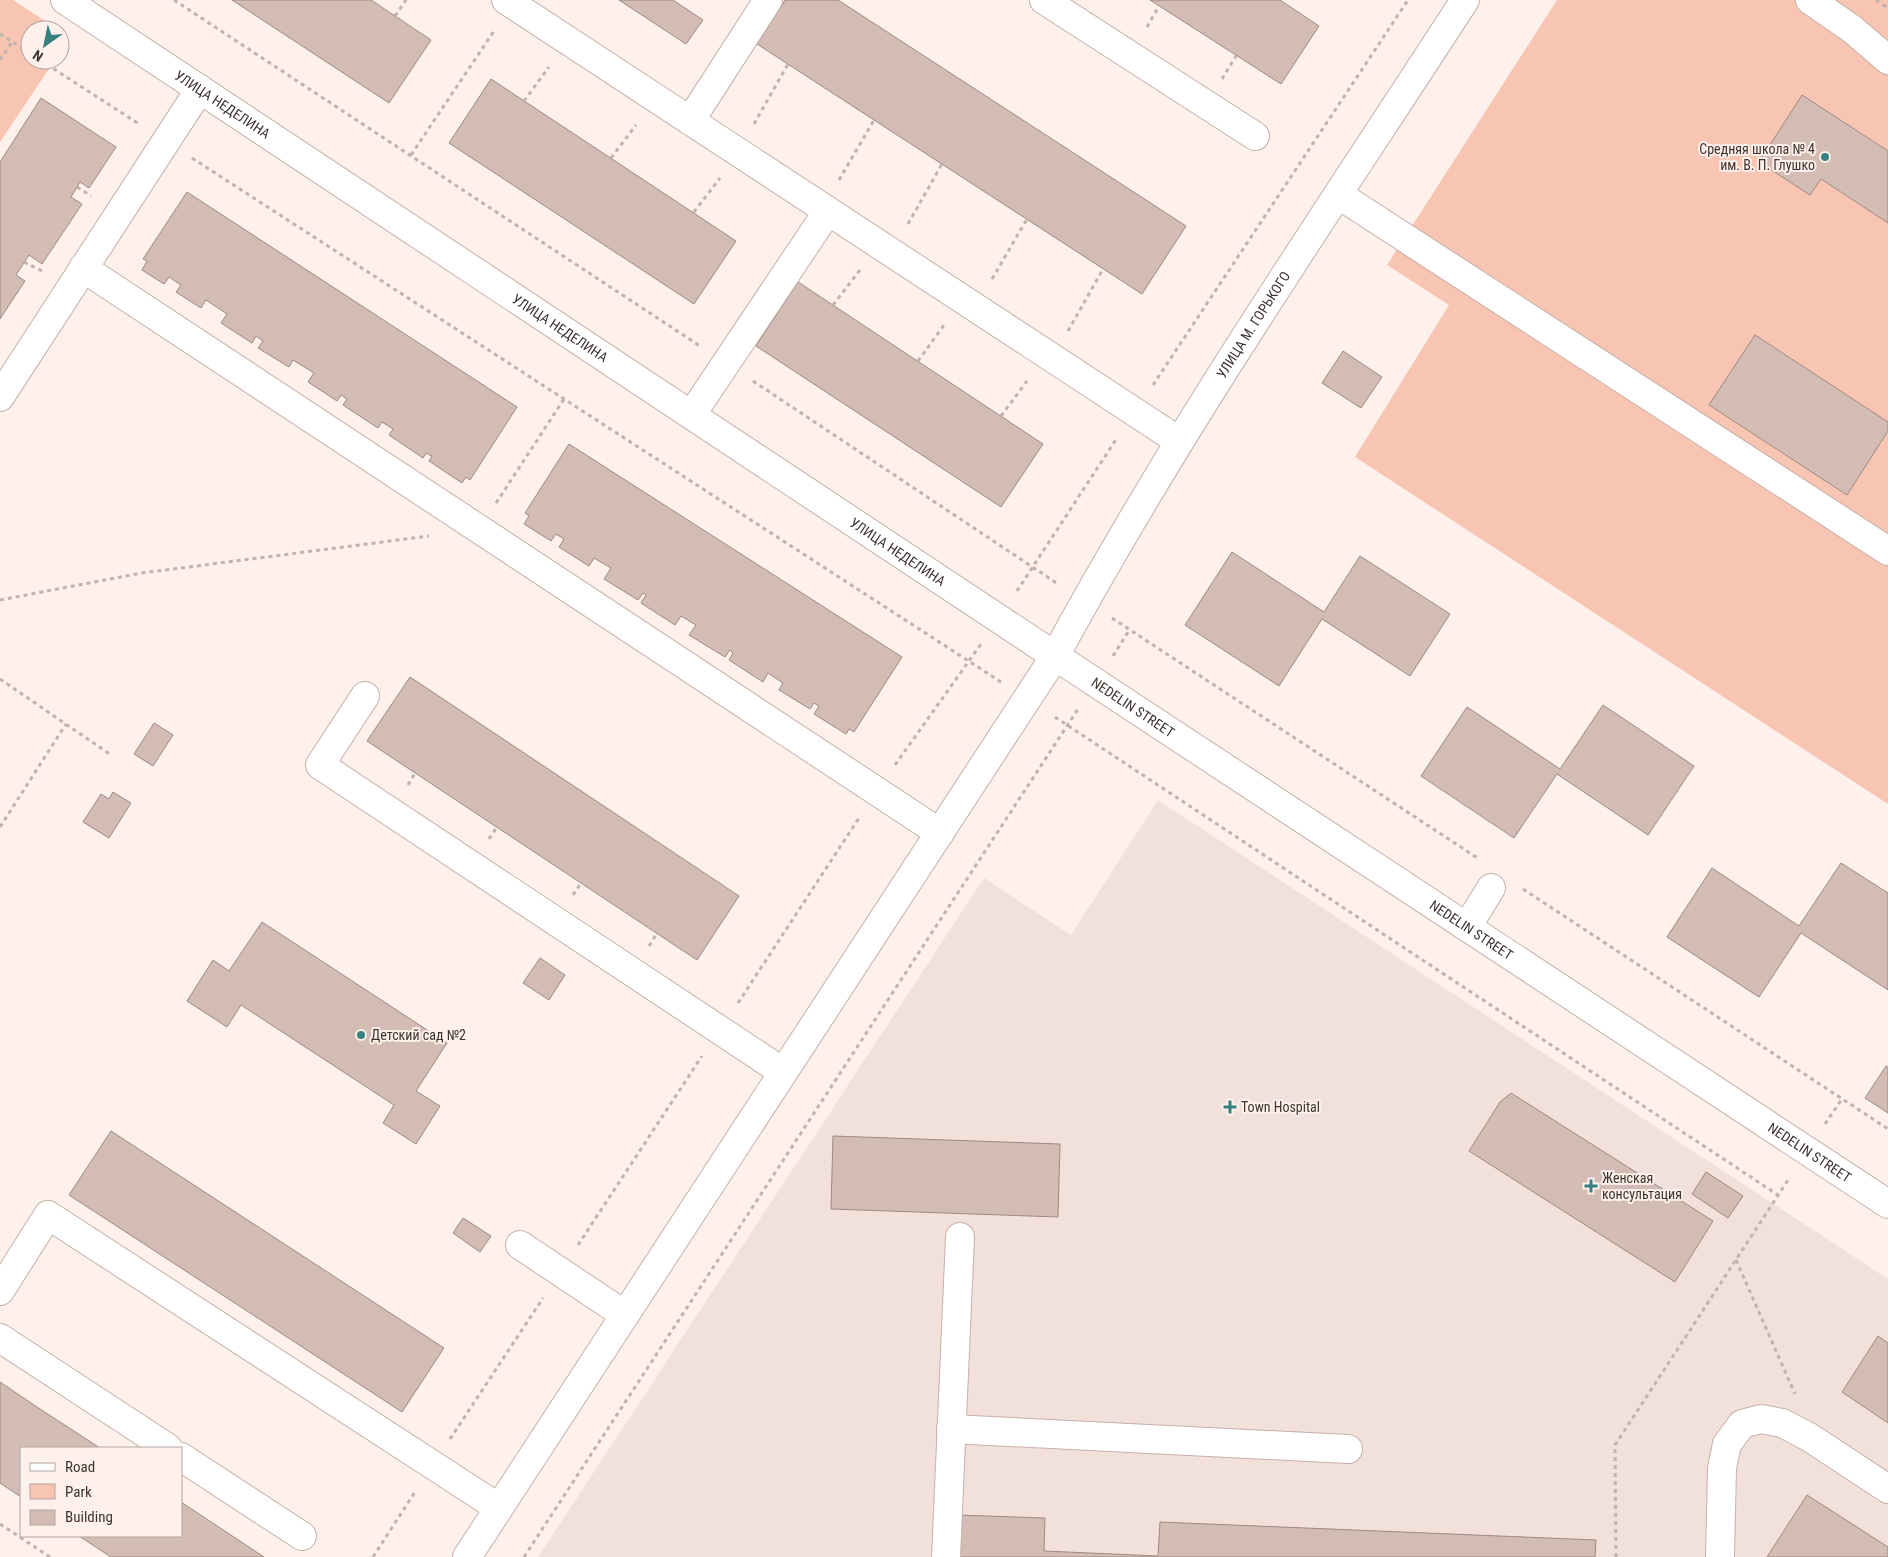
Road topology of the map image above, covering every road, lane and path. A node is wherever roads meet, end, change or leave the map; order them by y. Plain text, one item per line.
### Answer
1 (65, 0) edge
2 (174, 0) edge
3 (406, 0) edge
4 (768, 0) edge
5 (1044, 0) edge
6 (1408, 0) edge
7 (1465, 0) edge
8 (1810, 0) edge
9 (1876, 0) edge
10 (509, 2) edge
11 (1888, 8) edge
12 (396, 16) dead end
13 (0, 34) edge
14 (568, 41) junction
15 (12, 42) junction
16 (20, 47) edge
17 (0, 60) edge
18 (1888, 60) edge
19 (788, 64) dead end
20 (56, 70) edge
21 (200, 89) junction
22 (656, 98) junction
23 (524, 101) dead end
24 (874, 120) dead end
25 (690, 121) junction
26 (1255, 136) dead end
27 (166, 141) junction
28 (739, 152) junction
29 (411, 155) junction
30 (611, 158) dead end
31 (942, 164) dead end
32 (1339, 195) junction
33 (826, 209) junction
34 (694, 212) dead end
35 (1027, 219) dead end
36 (885, 248) junction
37 (83, 268) junction
38 (1104, 269) dead end
39 (970, 304) junction
40 (833, 305) dead end
41 (1049, 356) junction
42 (918, 361) dead end
43 (726, 363) junction
44 (0, 397) edge
45 (564, 399) junction
46 (1135, 412) junction
47 (692, 414) junction
48 (1001, 416) dead end
49 (1179, 441) junction
50 (479, 529) junction
51 (430, 536) dead end
52 (1888, 551) edge
53 (1032, 566) junction
54 (0, 600) edge
55 (1085, 601) junction
56 (1055, 656) junction
57 (968, 660) junction
58 (0, 679) edge
59 (365, 696) dead end
60 (1027, 699) junction
61 (66, 724) junction
62 (1067, 726) junction
63 (110, 755) dead end
64 (877, 791) junction
65 (0, 827) edge
66 (940, 833) junction
67 (1489, 876) joint
68 (1519, 886) dead end
69 (1467, 927) junction
70 (720, 1030) junction
71 (784, 1072) junction
72 (1842, 1099) junction
73 (1888, 1130) edge
74 (1806, 1151) junction
75 (1778, 1195) junction
76 (1888, 1204) edge
77 (960, 1237) dead end
78 (520, 1245) dead end
79 (1736, 1260) junction
80 (0, 1292) edge
81 (625, 1315) junction
82 (0, 1338) edge
83 (951, 1429) junction
84 (1809, 1437) junction
85 (166, 1447) edge
86 (1348, 1449) dead end
87 (182, 1458) edge
88 (433, 1465) junction
89 (1888, 1489) edge
90 (499, 1508) junction
91 (0, 1524) edge
92 (302, 1536) dead end
93 (50, 1557) edge
94 (373, 1557) edge
95 (467, 1557) edge
96 (524, 1557) edge
97 (946, 1557) edge
98 (1616, 1557) edge
99 (1720, 1557) edge

1 - 21 street, УЛИЦА НЕДЕЛИНА
2 - 29 path
3 - 12 path
4 - 25 street
5 - 26 street
6 - 46 path
7 - 32 street, УЛИЦА М. ГОРЬКОГО
8 - 18 street
9 - 11 path
10 - 14 street
10 - 29 path
13 - 15 path
14 - 22 street
14 - 23 path
15 - 16 path
15 - 17 path
19 - 28 path
20 - 27 path
21 - 27 street
21 - 47 street, УЛИЦА НЕДЕЛИНА
22 - 25 street
22 - 30 path
24 - 33 path
25 - 28 street
27 - 37 street
27 - 45 path
28 - 33 street
28 - 34 path
29 - 43 path
31 - 36 path
32 - 49 street, УЛИЦА М. ГОРЬКОГО
32 - 52 street
33 - 36 street
33 - 43 street
35 - 39 path
36 - 39 street
36 - 40 path
37 - 44 street
37 - 50 street
38 - 41 path
39 - 41 street
39 - 42 path
41 - 46 street
41 - 48 path
43 - 47 street
43 - 53 path
45 - 50 path
45 - 57 path
46 - 49 street
46 - 53 path
47 - 56 street, УЛИЦА НЕДЕЛИНА
49 - 55 street, УЛИЦА М. ГОРЬКОГО
50 - 64 street
51 - 54 path
53 - 55 path
55 - 56 street, УЛИЦА М. ГОРЬКОГО
55 - 67 path
56 - 60 street, УЛИЦА М. ГОРЬКОГО
56 - 69 street, NEDELIN STREET
57 - 60 path
57 - 64 path
58 - 61 path
59 - 70 street
60 - 62 path
60 - 66 street, УЛИЦА М. ГОРЬКОГО
61 - 63 path
61 - 65 path
62 - 75 path
62 - 96 path
64 - 66 street
64 - 70 path
66 - 71 street, УЛИЦА М. ГОРЬКОГО
67 - 69 street
68 - 72 path
69 - 74 street, NEDELIN STREET
70 - 71 street
71 - 81 street, УЛИЦА М. ГОРЬКОГО
72 - 73 path
72 - 74 path
74 - 75 path
74 - 76 street, NEDELIN STREET
75 - 79 path
77 - 83 street
78 - 81 street
79 - 84 path
79 - 98 path
80 - 88 street
81 - 90 street, УЛИЦА М. ГОРЬКОГО
82 - 85 street
83 - 86 street
83 - 97 street
84 - 89 street
84 - 99 street
87 - 92 street
88 - 90 street
88 - 94 path
90 - 95 street, УЛИЦА М. ГОРЬКОГО
91 - 93 path

